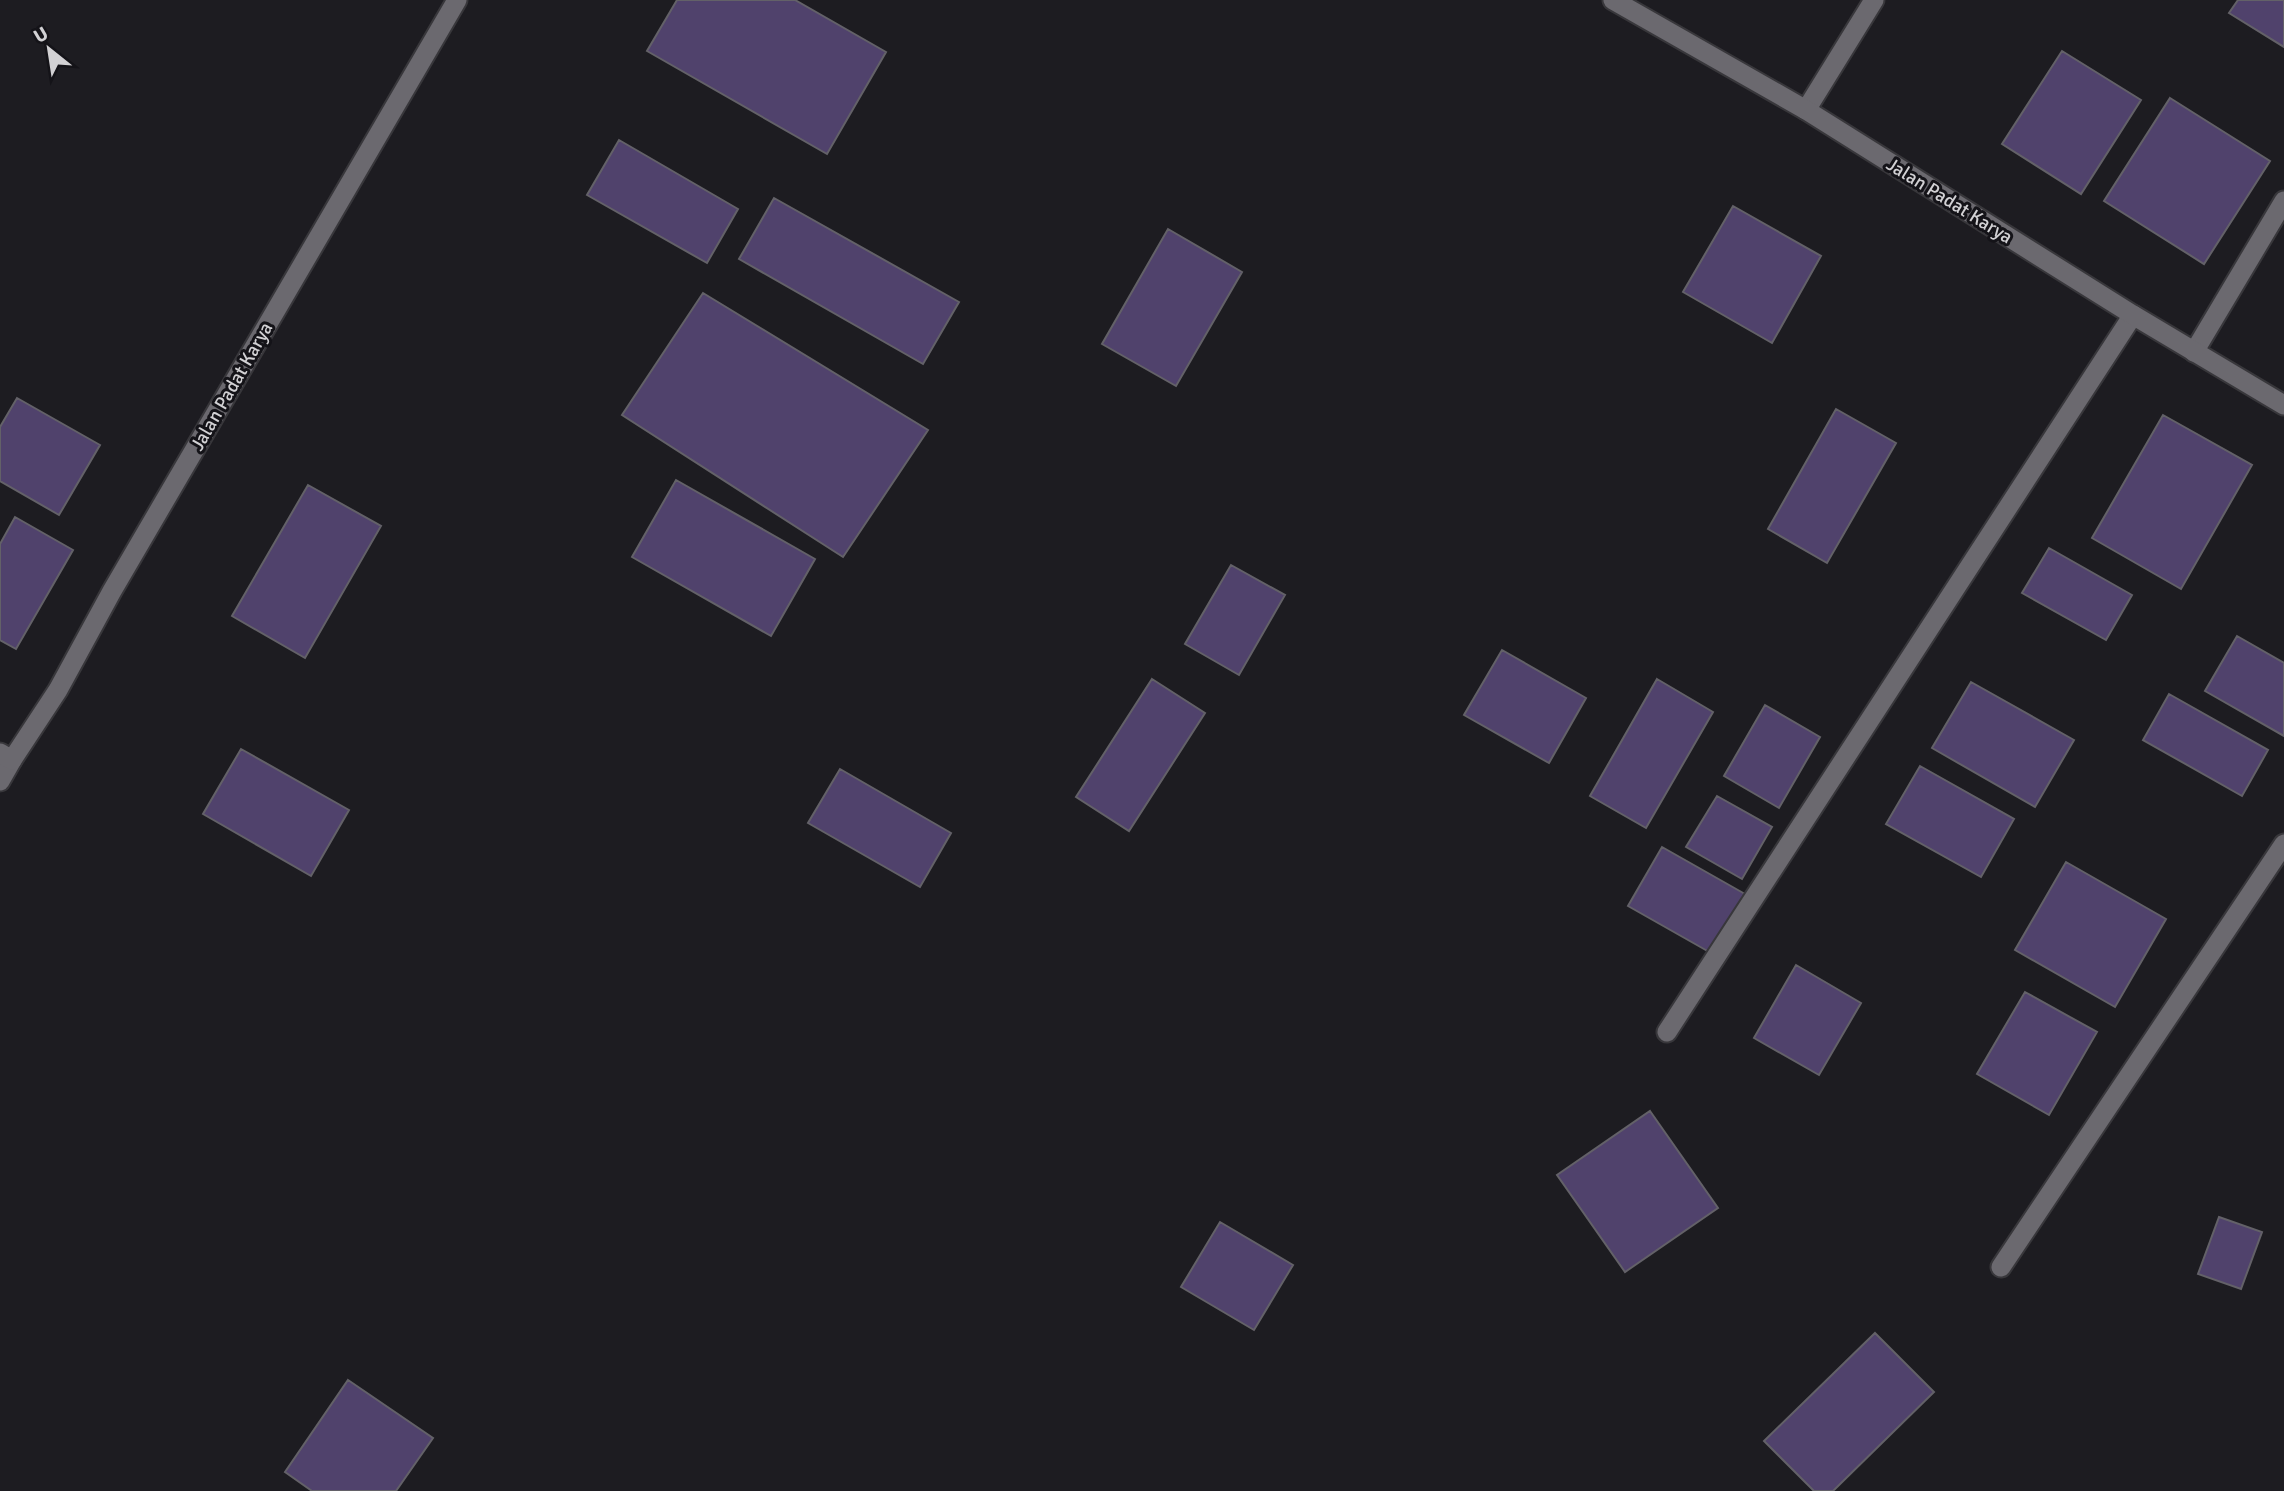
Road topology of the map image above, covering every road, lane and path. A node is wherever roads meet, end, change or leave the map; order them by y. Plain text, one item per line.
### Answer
1 (457, 0) edge
2 (1613, 0) edge
3 (1874, 0) edge
4 (1806, 110) junction
5 (2284, 201) edge
6 (2133, 315) junction
7 (2194, 352) junction
8 (2284, 405) edge
9 (6, 756) edge
10 (0, 781) edge
11 (2284, 844) edge
12 (1667, 1032) dead end
13 (2001, 1267) dead end

1 - 9 street, Jalan Padat Karya
2 - 4 street, Jalan Padat Karya
3 - 4 street
4 - 6 street, Jalan Padat Karya
5 - 7 street
6 - 7 street, Jalan Padat Karya
6 - 12 street
7 - 8 street, Jalan Padat Karya
9 - 10 street, Jalan Padat Karya
11 - 13 street

